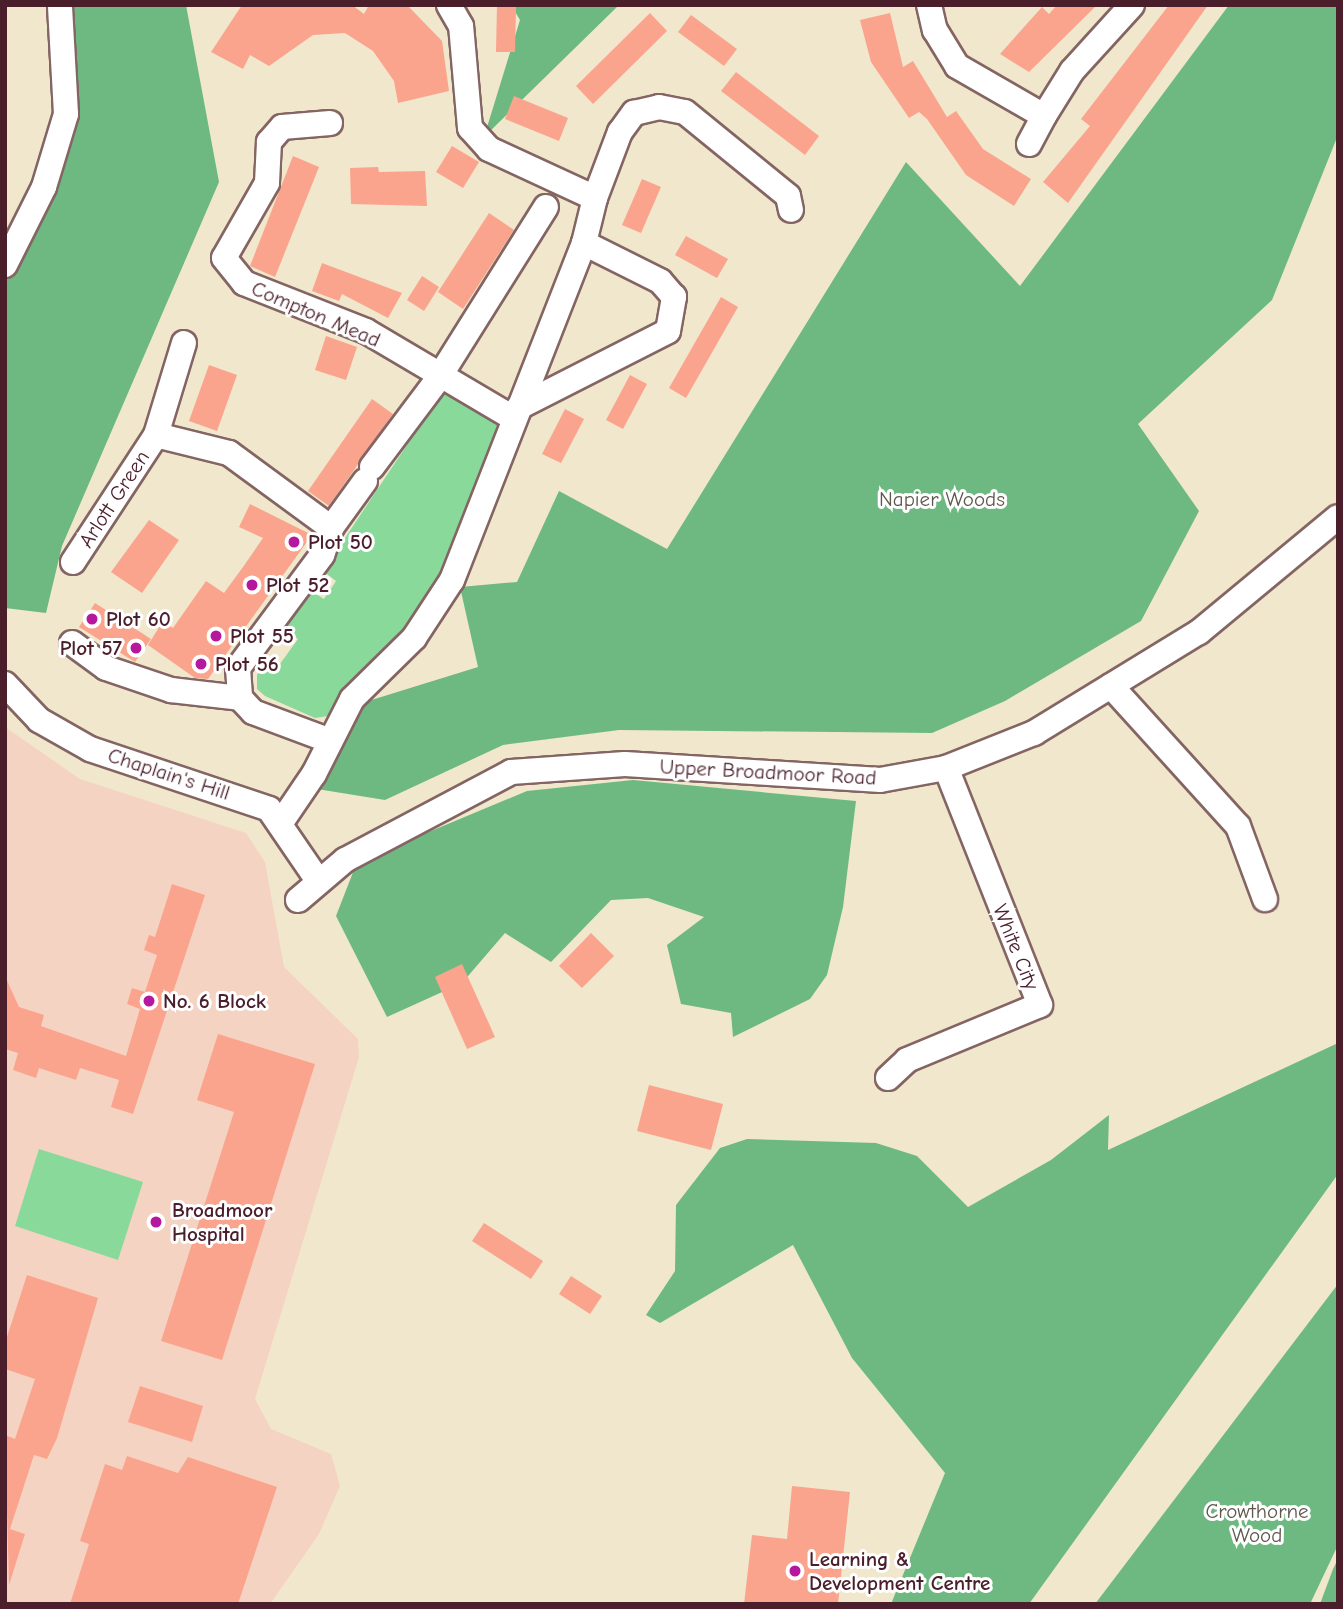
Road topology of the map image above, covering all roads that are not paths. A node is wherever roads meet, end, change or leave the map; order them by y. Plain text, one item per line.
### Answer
1 (60, 5) edge
2 (449, 5) edge
3 (929, 5) edge
4 (1132, 5) edge
5 (1044, 116) junction
6 (330, 123) dead end
7 (1029, 144) dead end
8 (595, 198) junction
9 (546, 207) dead end
10 (791, 211) dead end
11 (584, 243) junction
12 (5, 265) edge
13 (184, 343) dead end
14 (438, 379) junction
15 (516, 413) junction
16 (156, 435) junction
17 (1338, 517) edge
18 (331, 528) junction
19 (73, 562) dead end
20 (72, 643) dead end
21 (5, 684) edge
22 (1111, 686) junction
23 (240, 698) junction
24 (328, 740) junction
25 (946, 768) junction
26 (282, 821) junction
27 (317, 879) junction
28 (1265, 899) dead end
29 (298, 900) dead end
30 (888, 1079) dead end

1 - 12 street
2 - 8 street
3 - 5 street
4 - 5 street
5 - 7 street
6 - 14 street, Compton Mead
8 - 10 street
8 - 11 street
9 - 14 street
11 - 15 street
11 - 15 street
13 - 16 street, Arlott Green
14 - 15 street, Compton Mead
14 - 18 street
15 - 24 street
16 - 18 street, Arlott Green
16 - 19 street, Arlott Green
17 - 22 street, Upper Broadmoor Road
18 - 23 street
20 - 23 street
21 - 26 street, Chaplain's Hill
22 - 25 street, Upper Broadmoor Road
22 - 28 street
23 - 24 street
24 - 26 street
25 - 27 street, Upper Broadmoor Road
25 - 30 street, White City
26 - 27 street, Chaplain's Hill
27 - 29 street, Upper Broadmoor Road

